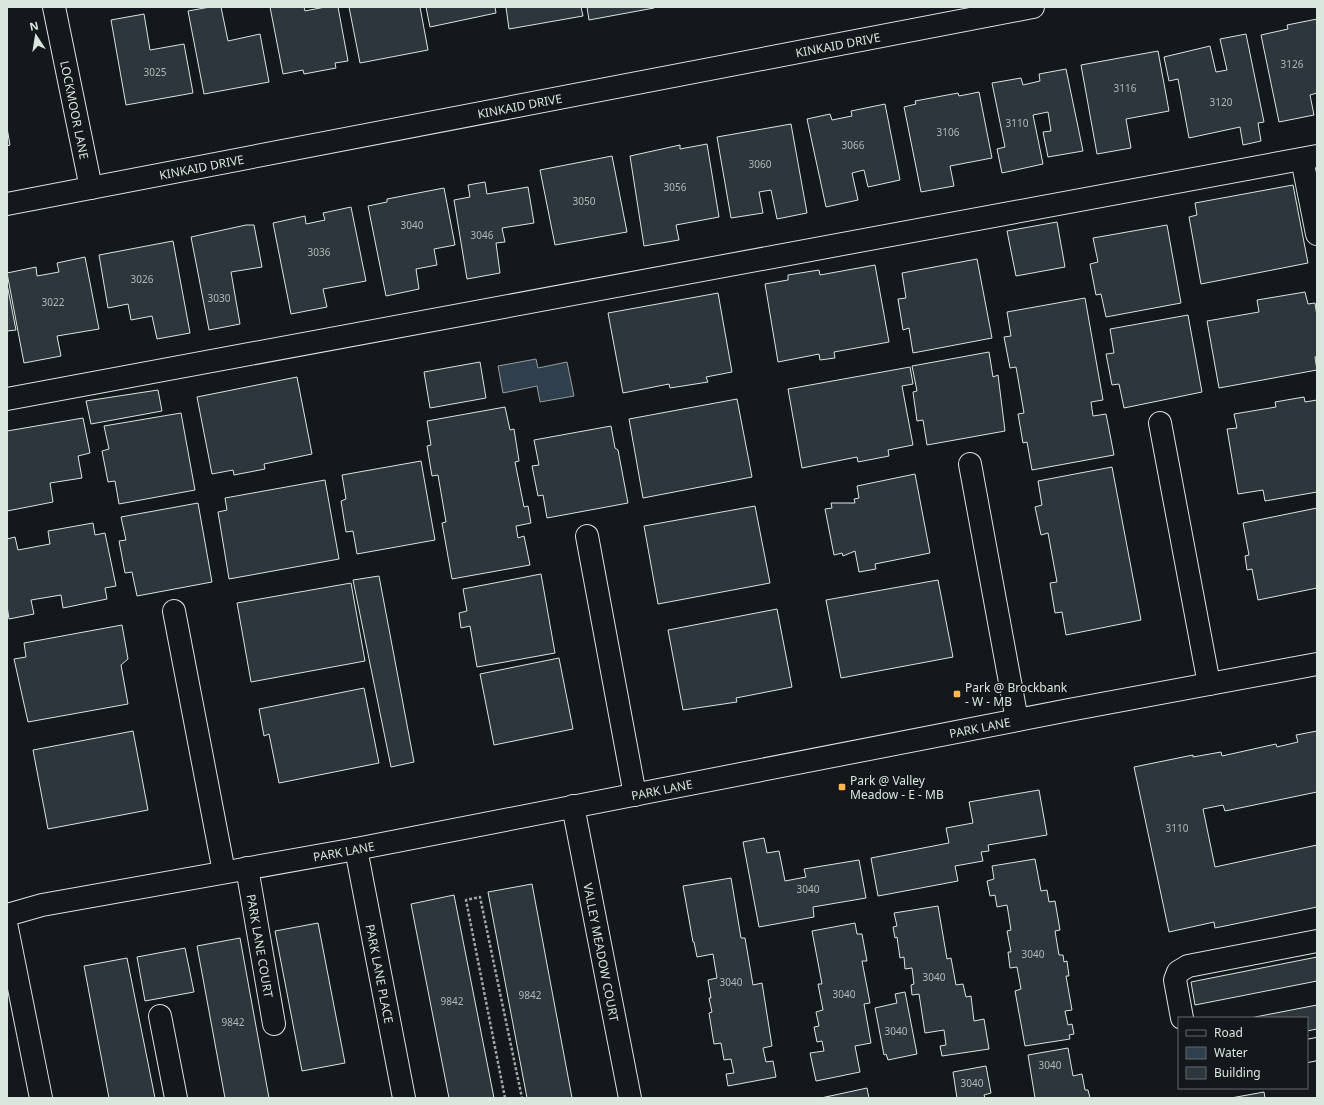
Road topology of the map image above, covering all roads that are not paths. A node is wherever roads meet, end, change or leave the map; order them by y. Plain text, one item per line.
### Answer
1 (54, 7) edge
2 (1033, 7) edge
3 (1310, 157) edge
4 (91, 188) junction
5 (7, 204) edge
6 (1317, 234) edge
7 (7, 399) edge
8 (1160, 423) dead end
9 (970, 464) dead end
10 (587, 536) dead end
11 (174, 611) dead end
12 (1317, 664) edge
13 (1209, 684) junction
14 (1017, 720) junction
15 (635, 794) junction
16 (573, 806) junction
17 (356, 848) junction
18 (247, 868) junction
19 (224, 872) junction
20 (7, 915) edge
21 (7, 928) edge
22 (1317, 941) edge
23 (160, 1016) dead end
24 (1182, 1017) edge
25 (274, 1024) dead end
26 (41, 1098) edge
27 (176, 1098) edge
28 (404, 1098) edge
29 (630, 1098) edge

1 - 4 street, LOCKMOOR LANE
2 - 4 street, KINKAID DRIVE
3 - 6 street
3 - 7 street
4 - 5 street, KINKAID DRIVE
8 - 13 street
9 - 14 street
10 - 15 street
11 - 19 street
12 - 13 street, PARK LANE
13 - 14 street, PARK LANE
14 - 15 street, PARK LANE
15 - 16 street, PARK LANE
16 - 17 street, PARK LANE
16 - 29 street, VALLEY MEADOW COURT
17 - 18 street, PARK LANE
17 - 28 street, PARK LANE PLACE
18 - 19 street, PARK LANE
18 - 25 street, PARK LANE COURT
19 - 20 street, PARK LANE
21 - 26 street
22 - 24 street
23 - 27 street

